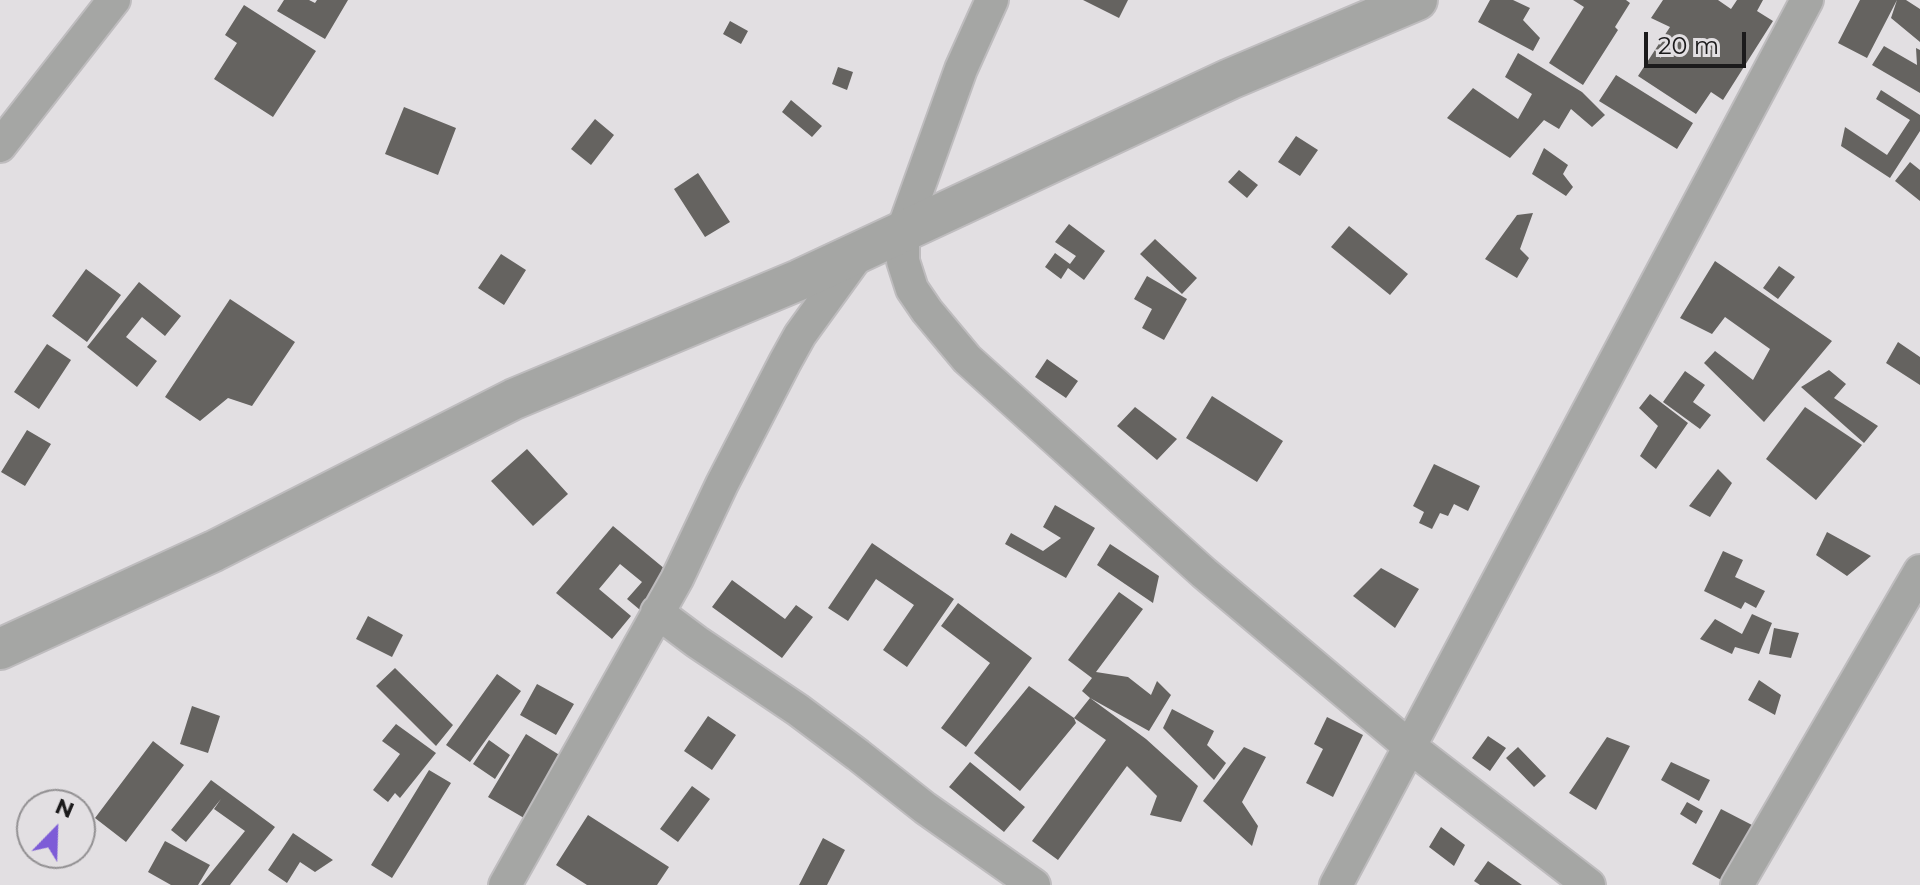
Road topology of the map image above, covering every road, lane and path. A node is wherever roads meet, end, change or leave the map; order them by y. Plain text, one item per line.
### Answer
1 (114, 0) edge
2 (992, 0) edge
3 (1417, 0) edge
4 (1807, 0) edge
5 (0, 146) edge
6 (903, 230) junction
7 (862, 249) junction
8 (1920, 571) edge
9 (657, 612) junction
10 (0, 649) edge
11 (1409, 746) junction
12 (505, 885) edge
13 (1034, 885) edge
14 (1336, 885) edge
15 (1589, 885) edge
16 (1737, 885) edge

1 - 5 street
2 - 6 street
3 - 6 street
4 - 11 street
6 - 7 street
6 - 11 street
7 - 9 street
7 - 10 street
8 - 16 street
9 - 12 street
9 - 13 street
11 - 14 street
11 - 15 street

